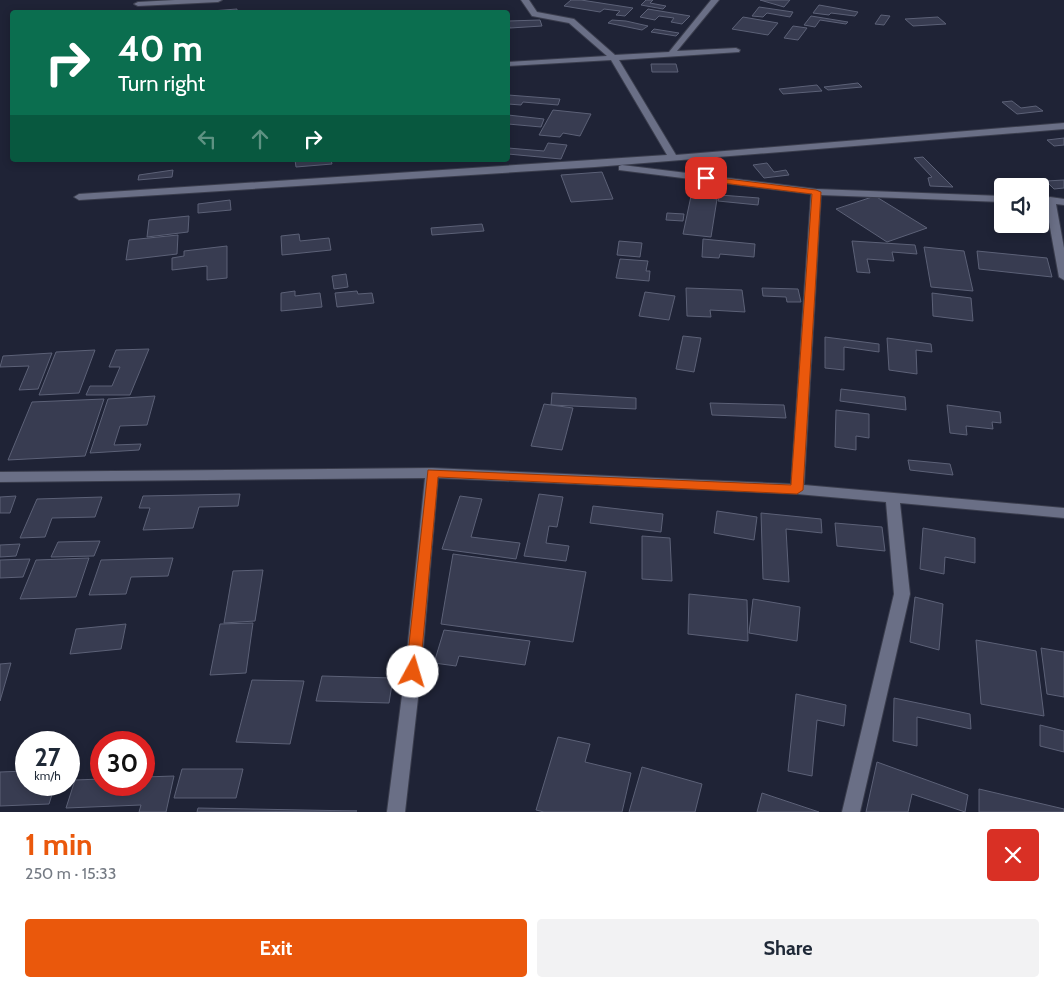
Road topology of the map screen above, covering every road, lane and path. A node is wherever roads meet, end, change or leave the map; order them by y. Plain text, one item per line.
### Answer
1 (218, 0) edge
2 (525, 0) edge
3 (714, 0) edge
4 (138, 4) dead end
5 (736, 50) dead end
6 (671, 54) junction
7 (614, 58) junction
8 (510, 64) edge
9 (1064, 126) edge
10 (673, 158) junction
11 (595, 164) junction
12 (816, 192) junction
13 (79, 197) dead end
14 (994, 199) edge
15 (1049, 200) edge
16 (1064, 202) edge
17 (1049, 216) edge
18 (1064, 277) edge
19 (432, 473) junction
20 (0, 477) edge
21 (797, 490) junction
22 (893, 499) junction
23 (1064, 513) edge
24 (396, 812) edge
25 (851, 812) edge

1 - 4 street
2 - 7 street
3 - 6 street
5 - 6 street
6 - 7 street
7 - 8 street
7 - 10 street
9 - 10 street
10 - 11 street
11 - 12 street
11 - 13 street
12 - 14 street
12 - 21 street
15 - 16 street
17 - 18 street
19 - 20 street
19 - 21 street
19 - 24 street
21 - 22 street
22 - 23 street
22 - 25 street

